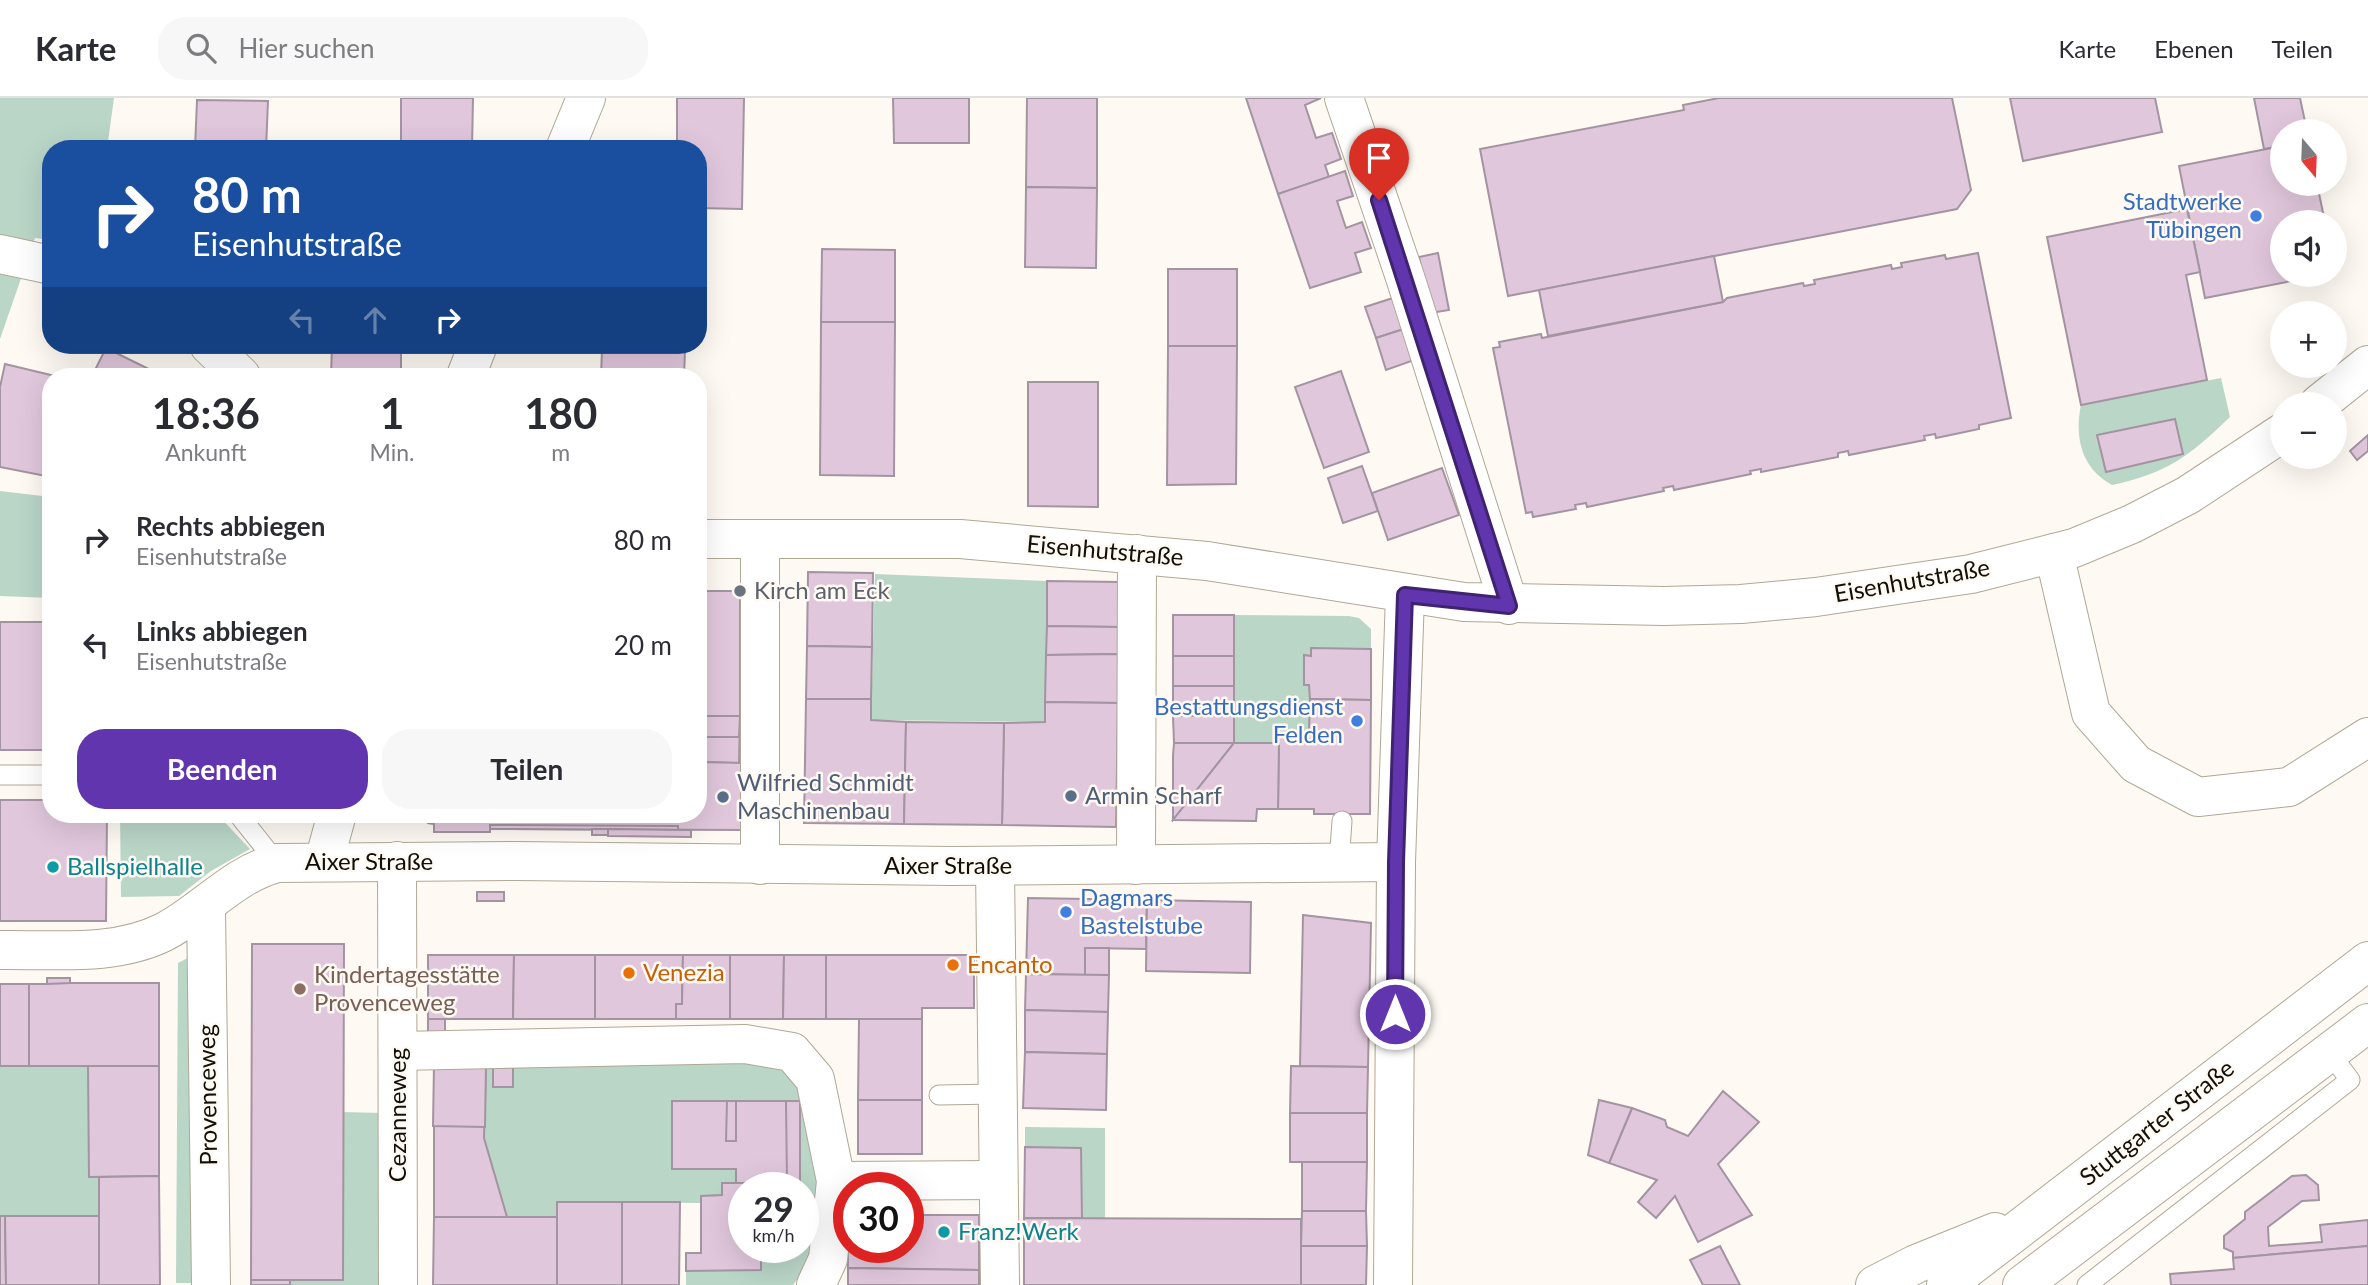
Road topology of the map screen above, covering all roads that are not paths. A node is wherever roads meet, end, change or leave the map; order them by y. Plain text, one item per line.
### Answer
1 (586, 98) edge
2 (1344, 98) edge
3 (569, 140) edge
4 (0, 254) edge
5 (42, 263) edge
6 (218, 354) edge
7 (2368, 365) edge
8 (233, 368) edge
9 (2334, 392) edge
10 (2270, 442) edge
11 (707, 539) edge
12 (760, 539) junction
13 (2054, 553) junction
14 (1137, 554) junction
15 (1405, 595) junction
16 (1509, 606) junction
17 (2368, 737) edge
18 (0, 775) edge
19 (42, 775) edge
20 (1342, 821) dead end
21 (244, 823) edge
22 (335, 823) edge
23 (324, 861) junction
24 (397, 862) junction
25 (1396, 862) junction
26 (277, 863) junction
27 (1339, 863) junction
28 (760, 865) junction
29 (1136, 865) junction
30 (995, 866) junction
31 (206, 906) junction
32 (0, 950) edge
33 (2368, 961) edge
34 (2368, 1023) edge
35 (398, 1051) junction
36 (2329, 1052) junction
37 (997, 1094) junction
38 (939, 1095) dead end
39 (834, 1172) edge
40 (924, 1180) edge
41 (998, 1180) junction
42 (833, 1210) edge
43 (2039, 1214) junction
44 (211, 1285) edge
45 (398, 1285) edge
46 (816, 1285) edge
47 (1000, 1285) edge
48 (1393, 1285) edge
49 (1875, 1285) edge
50 (1946, 1285) edge
51 (2022, 1285) edge
52 (2087, 1285) edge

1 - 3 street
2 - 16 street
4 - 5 street
6 - 8 street
7 - 9 street
10 - 13 street, Eisenhutstraße
11 - 12 street, Eisenhutstraße
12 - 14 street, Eisenhutstraße
12 - 28 street
13 - 16 street, Eisenhutstraße
13 - 17 street
14 - 15 street, Eisenhutstraße
14 - 29 street
15 - 16 street, Eisenhutstraße
15 - 25 street
18 - 19 lane
20 - 27 lane
21 - 26 lane
22 - 23 street
23 - 24 street, Aixer Straße
23 - 26 street, Aixer Straße
24 - 28 street, Aixer Straße
24 - 35 street, Cezanneweg
25 - 27 street, Aixer Straße
25 - 48 street
26 - 31 street, Aixer Straße
27 - 29 street, Aixer Straße
28 - 30 street, Aixer Straße
29 - 30 street, Aixer Straße
30 - 37 street
31 - 32 street, Aixer Straße
31 - 44 street, Provenceweg
33 - 43 street, Stuttgarter Straße
34 - 36 street, Stuttgarter Straße
35 - 39 street
35 - 45 street, Cezanneweg
36 - 51 street, Stuttgarter Straße
36 - 52 lane
37 - 38 lane
37 - 41 street
40 - 41 street
41 - 47 street
42 - 46 street
43 - 49 street
43 - 50 street, Stuttgarter Straße

